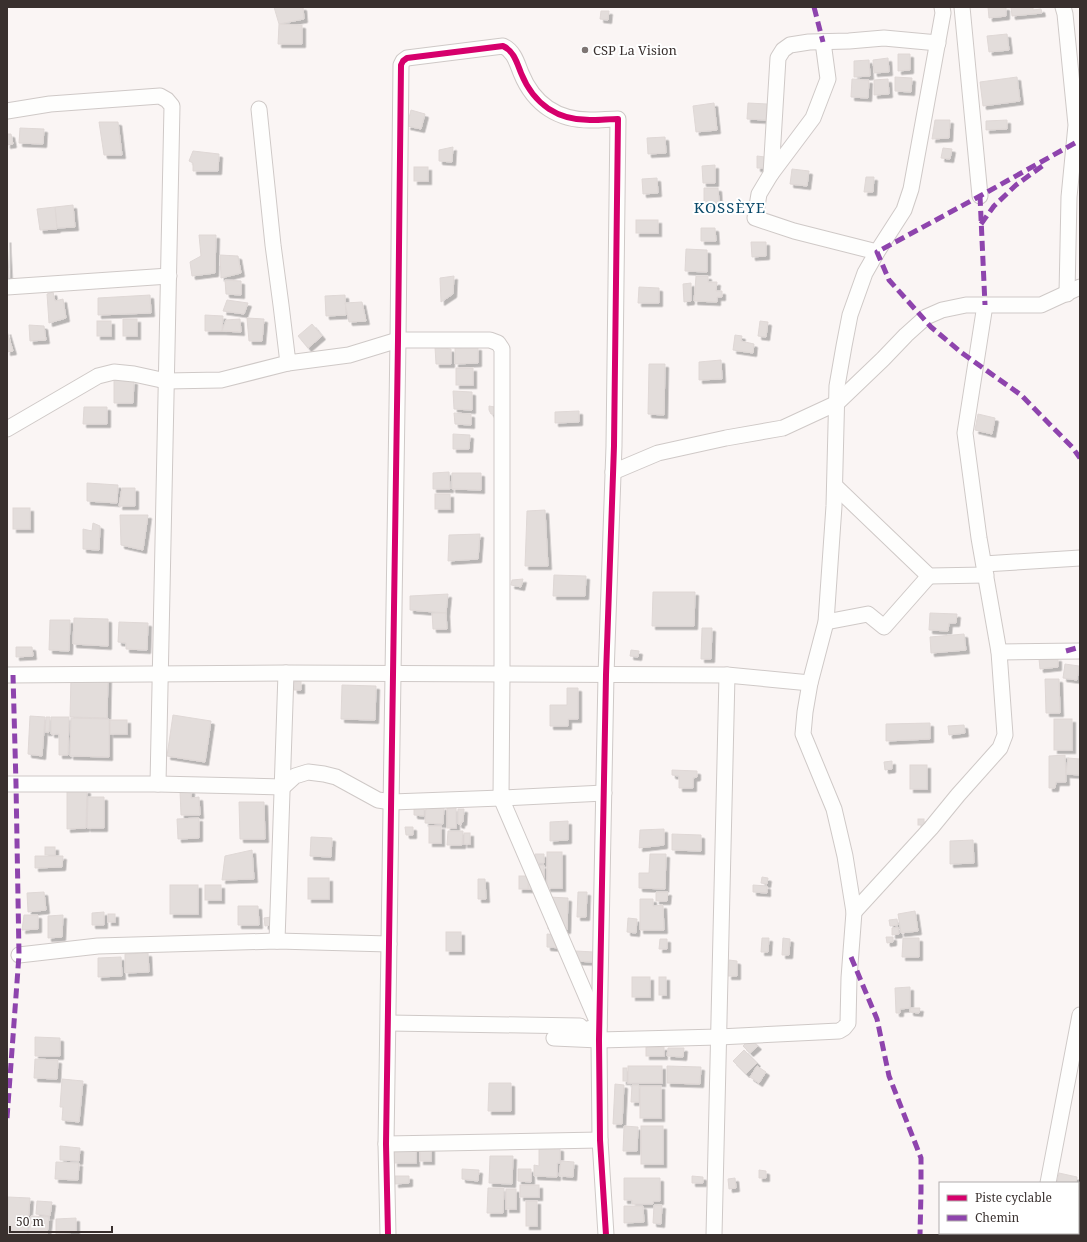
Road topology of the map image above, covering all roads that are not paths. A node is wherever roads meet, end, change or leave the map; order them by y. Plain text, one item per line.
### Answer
1 (942, 7) edge
2 (962, 7) edge
3 (1063, 7) edge
4 (822, 42) junction
5 (938, 42) junction
6 (259, 109) dead end
7 (7, 111) edge
8 (771, 174) junction
9 (980, 196) dead end
10 (877, 252) junction
11 (169, 276) junction
12 (7, 287) edge
13 (1074, 290) edge
14 (985, 306) junction
15 (398, 340) junction
16 (288, 363) junction
17 (166, 381) junction
18 (837, 403) junction
19 (7, 428) edge
20 (613, 472) junction
21 (835, 486) junction
22 (1080, 558) edge
23 (985, 570) junction
24 (929, 576) junction
25 (826, 622) junction
26 (1080, 651) edge
27 (999, 652) junction
28 (286, 673) junction
29 (160, 674) junction
30 (394, 674) junction
31 (502, 674) junction
32 (7, 675) edge
33 (606, 675) junction
34 (727, 676) junction
35 (810, 683) junction
36 (7, 784) edge
37 (158, 784) junction
38 (283, 787) junction
39 (604, 793) junction
40 (501, 798) junction
41 (392, 802) junction
42 (854, 912) junction
43 (277, 941) junction
44 (389, 944) junction
45 (19, 955) dead end
46 (389, 1023) junction
47 (1079, 1023) edge
48 (599, 1033) junction
49 (719, 1037) junction
50 (600, 1140) junction
51 (386, 1144) junction
52 (1048, 1182) edge
53 (388, 1235) edge
54 (606, 1235) edge
55 (714, 1235) edge

1 - 5 street
2 - 9 street
3 - 13 street
4 - 5 street
4 - 8 street
4 - 8 street
5 - 10 street
6 - 16 street
7 - 11 street
8 - 10 street
10 - 18 street
11 - 12 street
11 - 17 street
13 - 14 street
14 - 18 street
14 - 23 street
15 - 16 street
15 - 20 street
15 - 30 street
15 - 31 street
16 - 17 street
17 - 19 street
17 - 29 street
18 - 20 street
18 - 21 street
20 - 33 street
21 - 24 street
21 - 25 street
22 - 23 street
23 - 24 street
23 - 27 street
24 - 25 street
25 - 35 street
26 - 27 street
27 - 42 street
28 - 29 street
28 - 30 street
28 - 38 street
29 - 32 street
29 - 37 street
30 - 31 street
30 - 41 street
31 - 33 street
31 - 40 street
33 - 34 street
33 - 39 street
34 - 35 street
34 - 49 street
35 - 42 street
36 - 37 street
37 - 38 street
38 - 41 street
38 - 43 street
39 - 40 street
39 - 48 street
40 - 41 street
40 - 48 street
41 - 44 street
42 - 49 street
43 - 44 street
43 - 45 street
44 - 46 street
46 - 48 street
46 - 51 street
47 - 52 street
48 - 49 street
48 - 50 street
49 - 55 street
50 - 51 street
50 - 54 street
51 - 53 street

